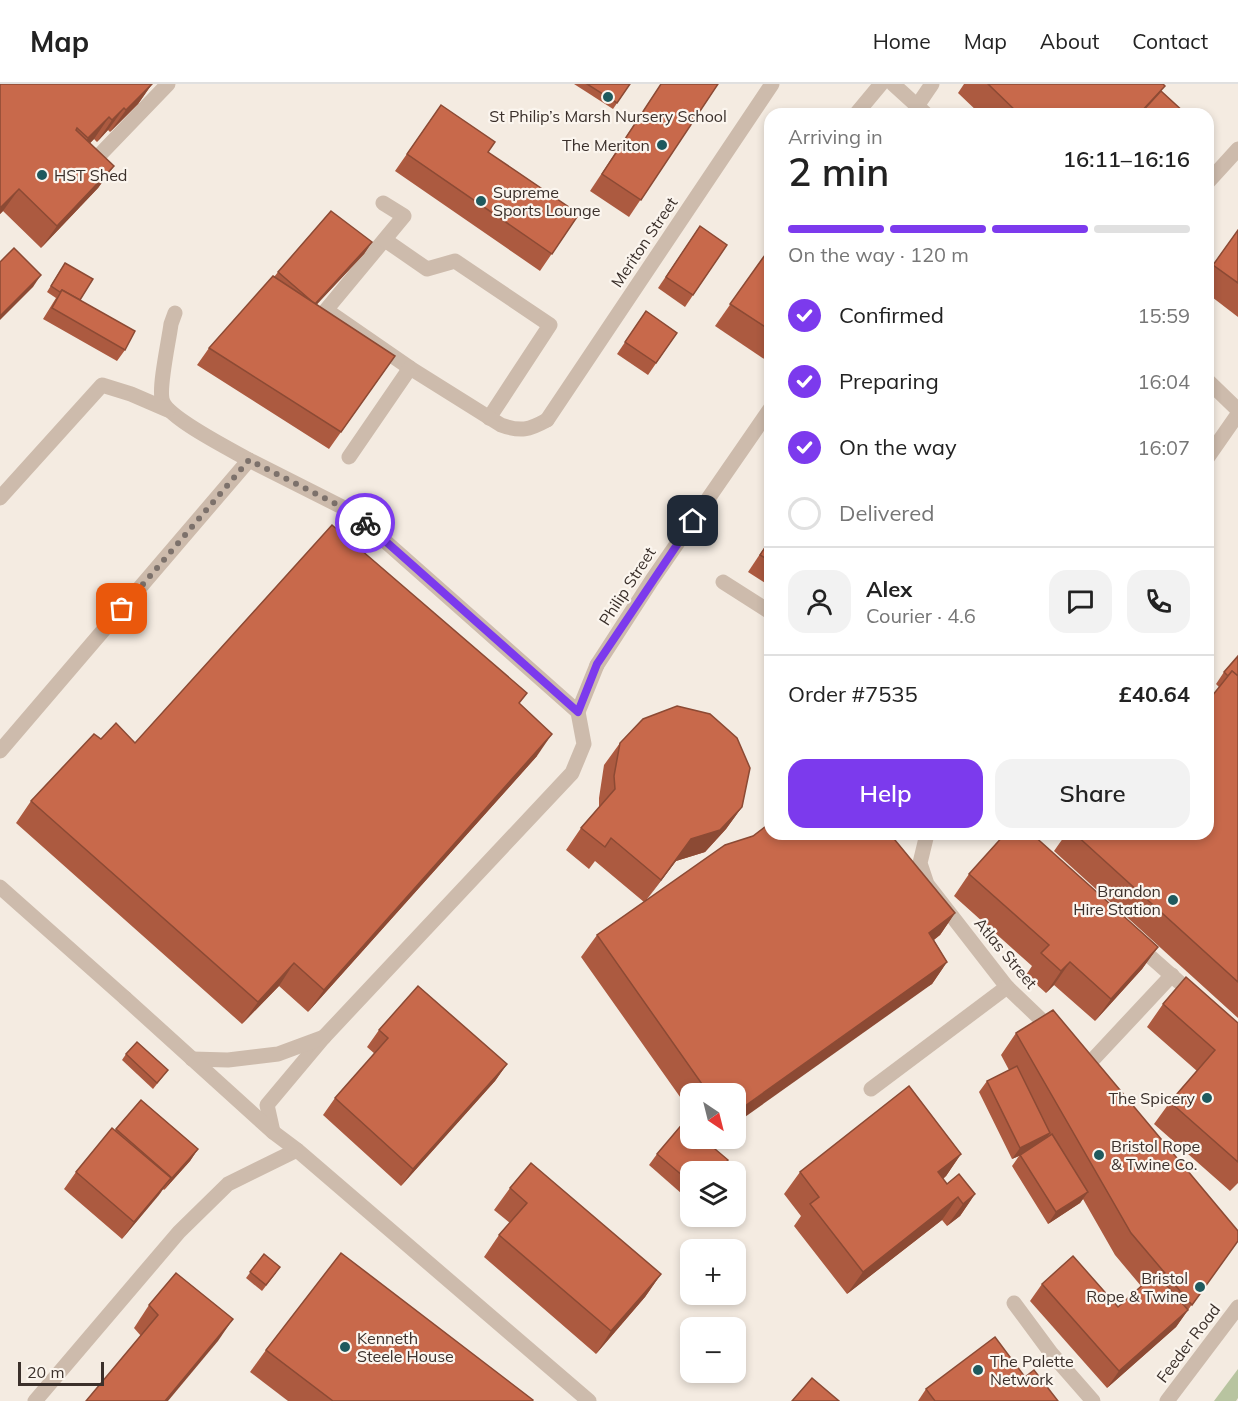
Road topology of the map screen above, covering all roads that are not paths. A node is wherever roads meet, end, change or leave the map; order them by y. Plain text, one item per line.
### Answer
1 (168, 84) edge
2 (772, 84) edge
3 (881, 84) edge
4 (893, 84) edge
5 (932, 84) edge
6 (861, 108) edge
7 (920, 108) edge
8 (923, 108) edge
9 (1238, 149) edge
10 (89, 166) edge
11 (1214, 175) edge
12 (383, 202) dead end
13 (385, 240) junction
14 (175, 313) dead end
15 (410, 368) junction
16 (1214, 387) edge
17 (168, 410) junction
18 (1238, 412) edge
19 (489, 418) junction
20 (764, 426) edge
21 (1214, 448) edge
22 (349, 457) dead end
23 (249, 460) junction
24 (0, 498) edge
25 (723, 582) dead end
26 (764, 608) edge
27 (578, 712) junction
28 (0, 751) edge
29 (926, 840) edge
30 (0, 887) edge
31 (1127, 936) edge
32 (1172, 975) junction
33 (1007, 987) junction
34 (1188, 990) edge
35 (324, 1037) junction
36 (1059, 1037) edge
37 (192, 1059) junction
38 (1101, 1085) edge
39 (871, 1089) dead end
40 (273, 1132) junction
41 (297, 1150) junction
42 (1014, 1303) dead end
43 (1238, 1307) edge
44 (35, 1401) edge
45 (589, 1401) edge
46 (1093, 1401) edge
47 (1167, 1401) edge

1 - 10 street
2 - 19 street, Meriton Street
3 - 6 street
4 - 7 street
5 - 8 street
9 - 11 street
12 - 13 street
13 - 15 street
13 - 19 street
14 - 17 street
15 - 19 street
15 - 22 street
16 - 18 street
17 - 23 street
17 - 24 street
18 - 21 street
20 - 27 street, Philip Street
23 - 27 street
23 - 28 street
25 - 26 street
27 - 35 street
29 - 33 street, Atlas Street
30 - 37 street
31 - 32 street
32 - 34 street
32 - 38 street
33 - 36 street, Atlas Street
33 - 39 street
35 - 37 street
35 - 40 street
37 - 40 street
40 - 41 street
41 - 44 street
41 - 45 street
42 - 46 street
43 - 47 street, Feeder Road

